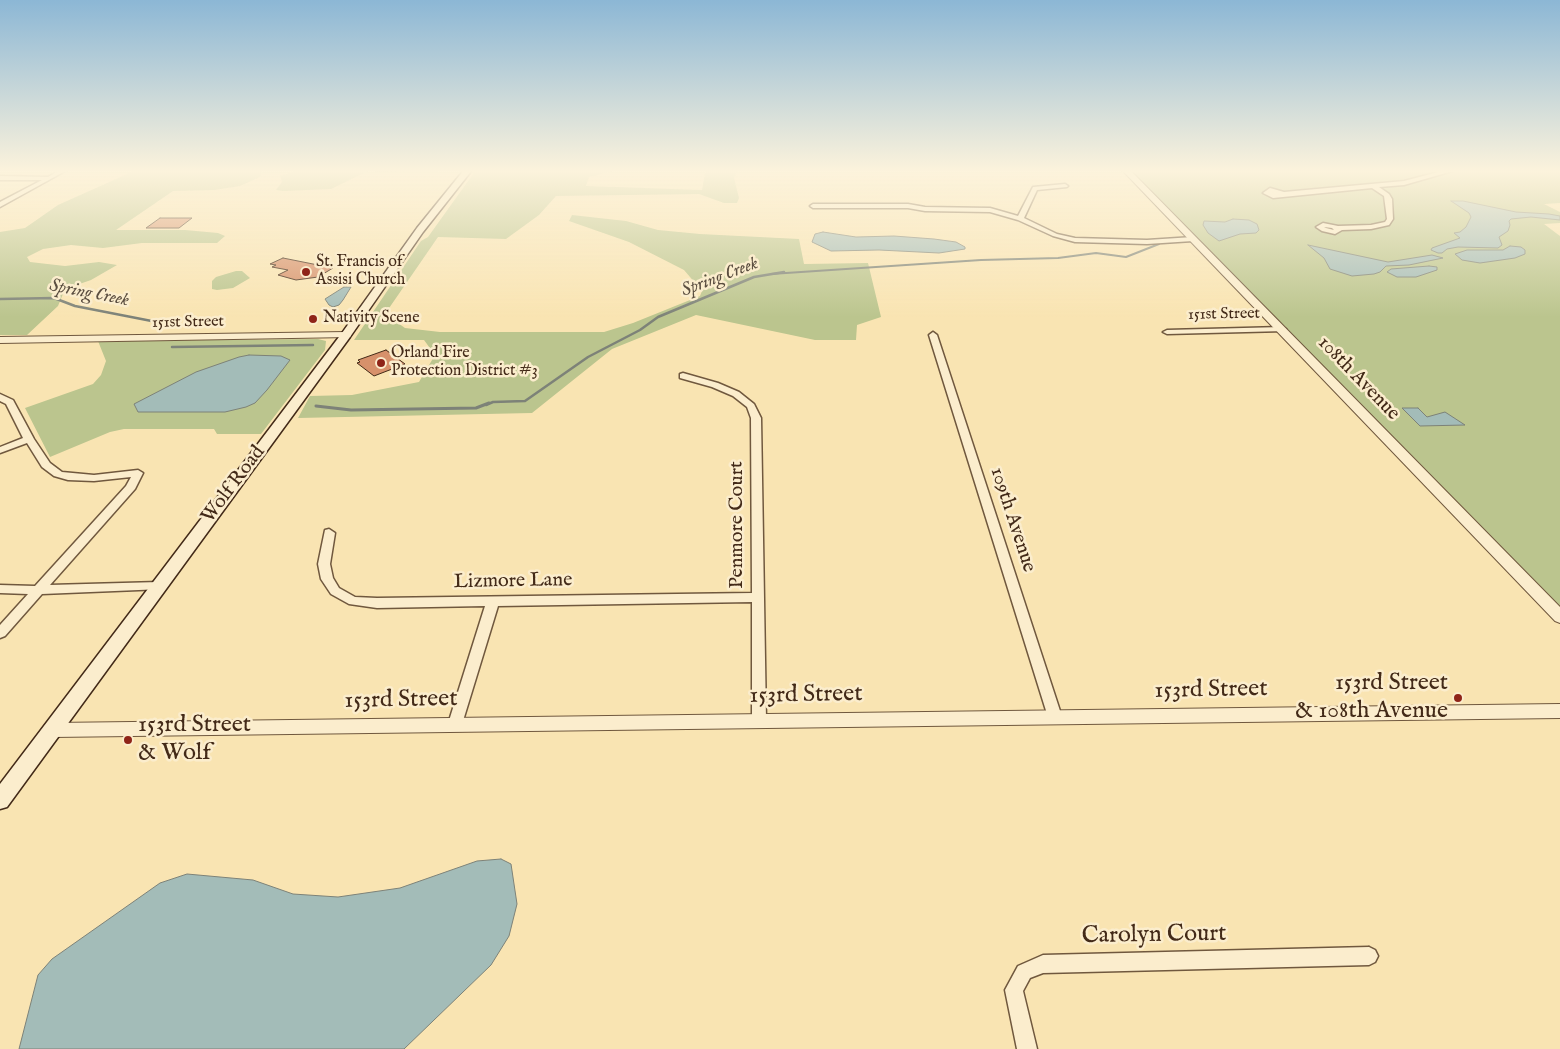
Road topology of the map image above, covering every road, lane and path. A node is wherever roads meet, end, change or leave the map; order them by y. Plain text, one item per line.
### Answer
1 (429, 219) edge
2 (1174, 219) edge
3 (1390, 219) edge
4 (1020, 220) edge
5 (1337, 228) dead end
6 (1193, 239) junction
7 (1282, 329) junction
8 (1167, 332) dead end
9 (346, 335) junction
10 (933, 335) dead end
11 (0, 340) edge
12 (683, 376) dead end
13 (0, 397) edge
14 (29, 439) junction
15 (0, 450) edge
16 (329, 533) dead end
17 (159, 586) junction
18 (0, 589) edge
19 (40, 590) junction
20 (756, 597) junction
21 (493, 601) junction
22 (1560, 617) edge
23 (0, 634) edge
24 (1560, 711) edge
25 (1055, 717) junction
26 (759, 720) junction
27 (455, 724) junction
28 (53, 730) junction
29 (0, 800) edge
30 (1368, 956) dead end
31 (1027, 1049) edge

1 - 9 main road, Wolf Road
2 - 6 street, 108th Avenue
3 - 5 street
4 - 6 street
6 - 7 street, 108th Avenue
7 - 8 street, 151st Street
7 - 22 street, 108th Avenue
9 - 11 street, 151st Street
9 - 17 main road, Wolf Road
10 - 25 street, 109th Avenue
12 - 20 street, Penmore Court
13 - 14 street
14 - 15 street
14 - 19 street
16 - 21 street, Lizmore Lane
17 - 19 street
17 - 28 main road, Wolf Road
18 - 19 street
19 - 23 street
20 - 21 street, Lizmore Lane
20 - 26 street, Penmore Court
21 - 27 street
24 - 25 street, 153rd Street
25 - 26 street, 153rd Street
26 - 27 street, 153rd Street
27 - 28 street, 153rd Street
28 - 29 main road, Wolf Road
30 - 31 street, Carolyn Court

